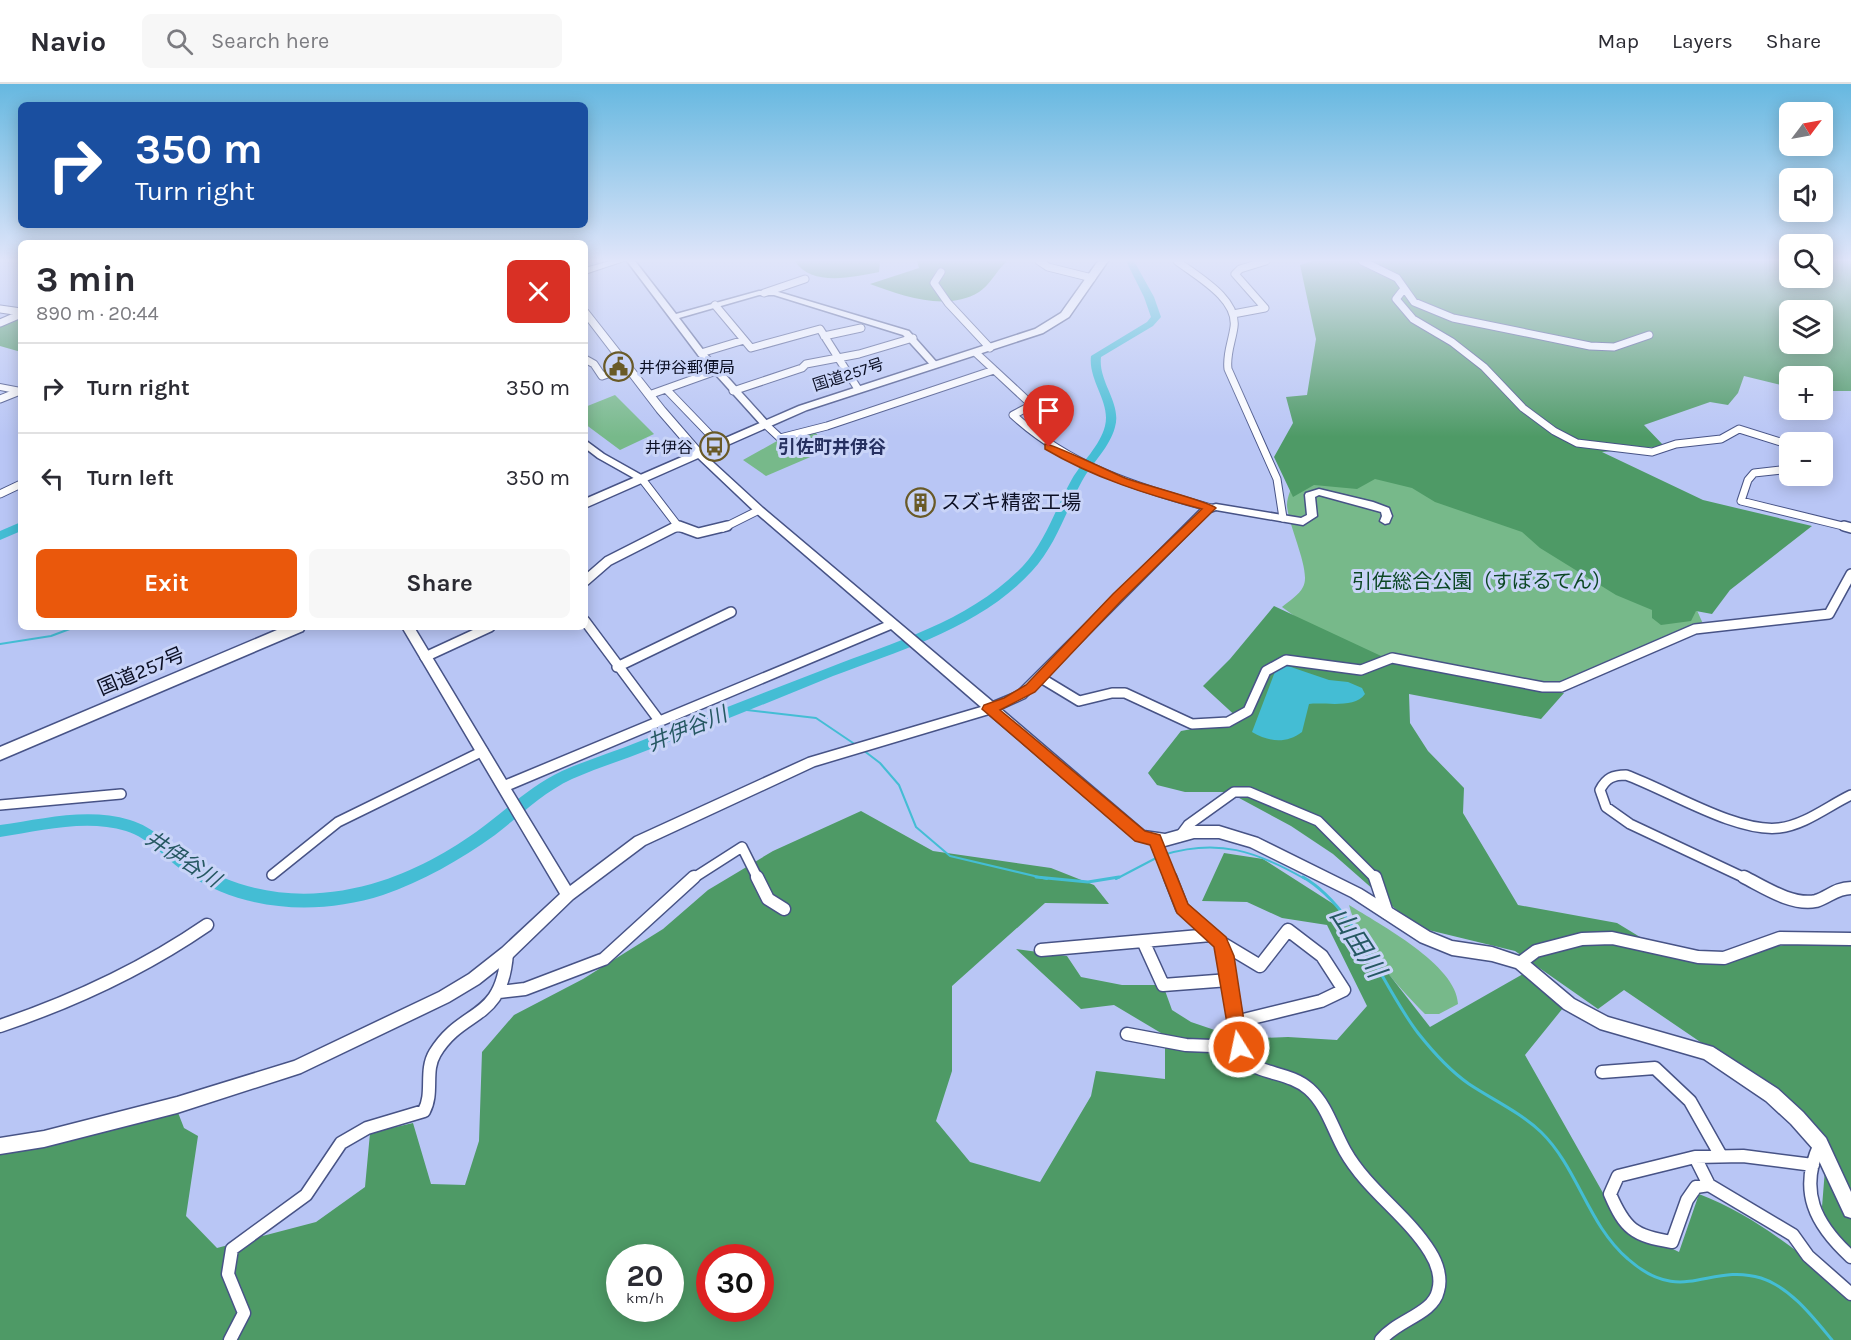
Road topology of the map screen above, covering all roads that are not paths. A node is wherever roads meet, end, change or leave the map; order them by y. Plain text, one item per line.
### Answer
1 (677, 320) edge
2 (727, 320) edge
3 (866, 320) edge
4 (964, 320) edge
5 (1059, 320) edge
6 (1235, 320) edge
7 (1416, 320) edge
8 (1467, 320) edge
9 (589, 323) edge
10 (861, 328) dead end
11 (1649, 335) dead end
12 (824, 336) junction
13 (913, 338) junction
14 (744, 340) junction
15 (990, 348) junction
16 (701, 353) junction
17 (976, 353) junction
18 (837, 358) junction
19 (588, 361) edge
20 (936, 366) junction
21 (628, 367) junction
22 (994, 370) junction
23 (716, 371) junction
24 (0, 387) edge
25 (666, 389) junction
26 (858, 389) junction
27 (18, 390) edge
28 (733, 391) junction
29 (18, 392) edge
30 (649, 395) junction
31 (0, 399) edge
32 (765, 424) junction
33 (1779, 442) edge
34 (588, 445) edge
35 (720, 445) junction
36 (699, 455) junction
37 (1779, 470) edge
38 (642, 479) junction
39 (18, 485) edge
40 (0, 494) edge
41 (588, 503) edge
42 (1211, 508) junction
43 (759, 510) junction
44 (1283, 518) junction
45 (1851, 519) edge
46 (1386, 521) dead end
47 (1837, 524) junction
48 (678, 526) junction
49 (1851, 528) edge
50 (1851, 574) edge
51 (588, 578) edge
52 (731, 612) dead end
53 (588, 625) edge
54 (896, 627) junction
55 (291, 630) edge
56 (410, 630) edge
57 (484, 630) edge
58 (425, 657) junction
59 (617, 667) junction
60 (1041, 678) junction
61 (988, 709) junction
62 (658, 719) junction
63 (483, 751) junction
64 (0, 754) edge
65 (506, 789) junction
66 (121, 794) dead end
67 (1851, 795) edge
68 (0, 805) edge
69 (1179, 837) junction
70 (1156, 843) junction
71 (272, 875) dead end
72 (1851, 888) edge
73 (568, 895) junction
74 (784, 909) dead end
75 (1388, 914) junction
76 (207, 925) dead end
77 (1216, 938) junction
78 (1851, 939) edge
79 (1143, 941) junction
80 (1041, 951) dead end
81 (507, 953) junction
82 (1520, 963) junction
83 (1228, 980) junction
84 (500, 992) junction
85 (1235, 1022) junction
86 (0, 1026) edge
87 (1126, 1034) dead end
88 (1239, 1047) junction
89 (1602, 1072) dead end
90 (1820, 1144) junction
91 (0, 1146) edge
92 (1721, 1156) junction
93 (1695, 1158) junction
94 (1812, 1165) junction
95 (1709, 1185) junction
96 (1851, 1210) edge
97 (1851, 1257) edge
98 (1851, 1294) edge
99 (230, 1340) edge
100 (1381, 1340) edge

1 - 16 street
2 - 14 street
3 - 13 street
4 - 15 street
5 - 15 highway, 国道257号
6 - 44 street
7 - 33 street
8 - 11 street
9 - 21 main road
10 - 12 street
12 - 14 street
12 - 18 street
13 - 18 street
13 - 20 street
14 - 16 street
15 - 17 highway, 国道257号
16 - 23 street
17 - 20 highway, 国道257号
17 - 22 street
18 - 26 street
18 - 28 street
19 - 21 street
20 - 26 highway, 国道257号
21 - 30 main road
22 - 32 street
22 - 42 street
23 - 25 street
23 - 28 street
24 - 27 main road
25 - 30 street
25 - 35 street
26 - 32 highway, 国道257号
28 - 32 street
29 - 31 street
30 - 36 main road
32 - 35 highway, 国道257号
34 - 38 street
35 - 36 highway, 国道257号
36 - 38 highway, 国道257号
36 - 43 street
37 - 47 street
38 - 41 highway, 国道257号
38 - 48 street
39 - 40 street
42 - 44 street
42 - 60 street
43 - 48 street
43 - 54 street
44 - 46 street
45 - 47 street
47 - 49 street
48 - 51 street
50 - 60 street
52 - 59 street
53 - 59 street
54 - 61 street
54 - 62 street
55 - 64 highway, 国道257号
56 - 58 street
57 - 58 street
58 - 63 street
59 - 62 street
60 - 61 street
61 - 70 street
61 - 73 street
62 - 65 street
63 - 65 street
63 - 71 street
65 - 73 street
66 - 68 street
67 - 72 street
69 - 70 street
69 - 75 street
69 - 75 street
70 - 77 street
73 - 81 street
74 - 84 street
75 - 82 street
76 - 86 street
77 - 79 street
77 - 83 street
77 - 85 street
78 - 82 street
79 - 80 street
79 - 83 street
81 - 84 street
81 - 91 street
82 - 90 street
83 - 85 street
84 - 99 street
85 - 88 street
87 - 88 street
88 - 100 street
89 - 92 street
90 - 94 street
90 - 96 street
92 - 93 street
92 - 94 street
93 - 95 street
93 - 95 street
94 - 97 street
95 - 98 street

